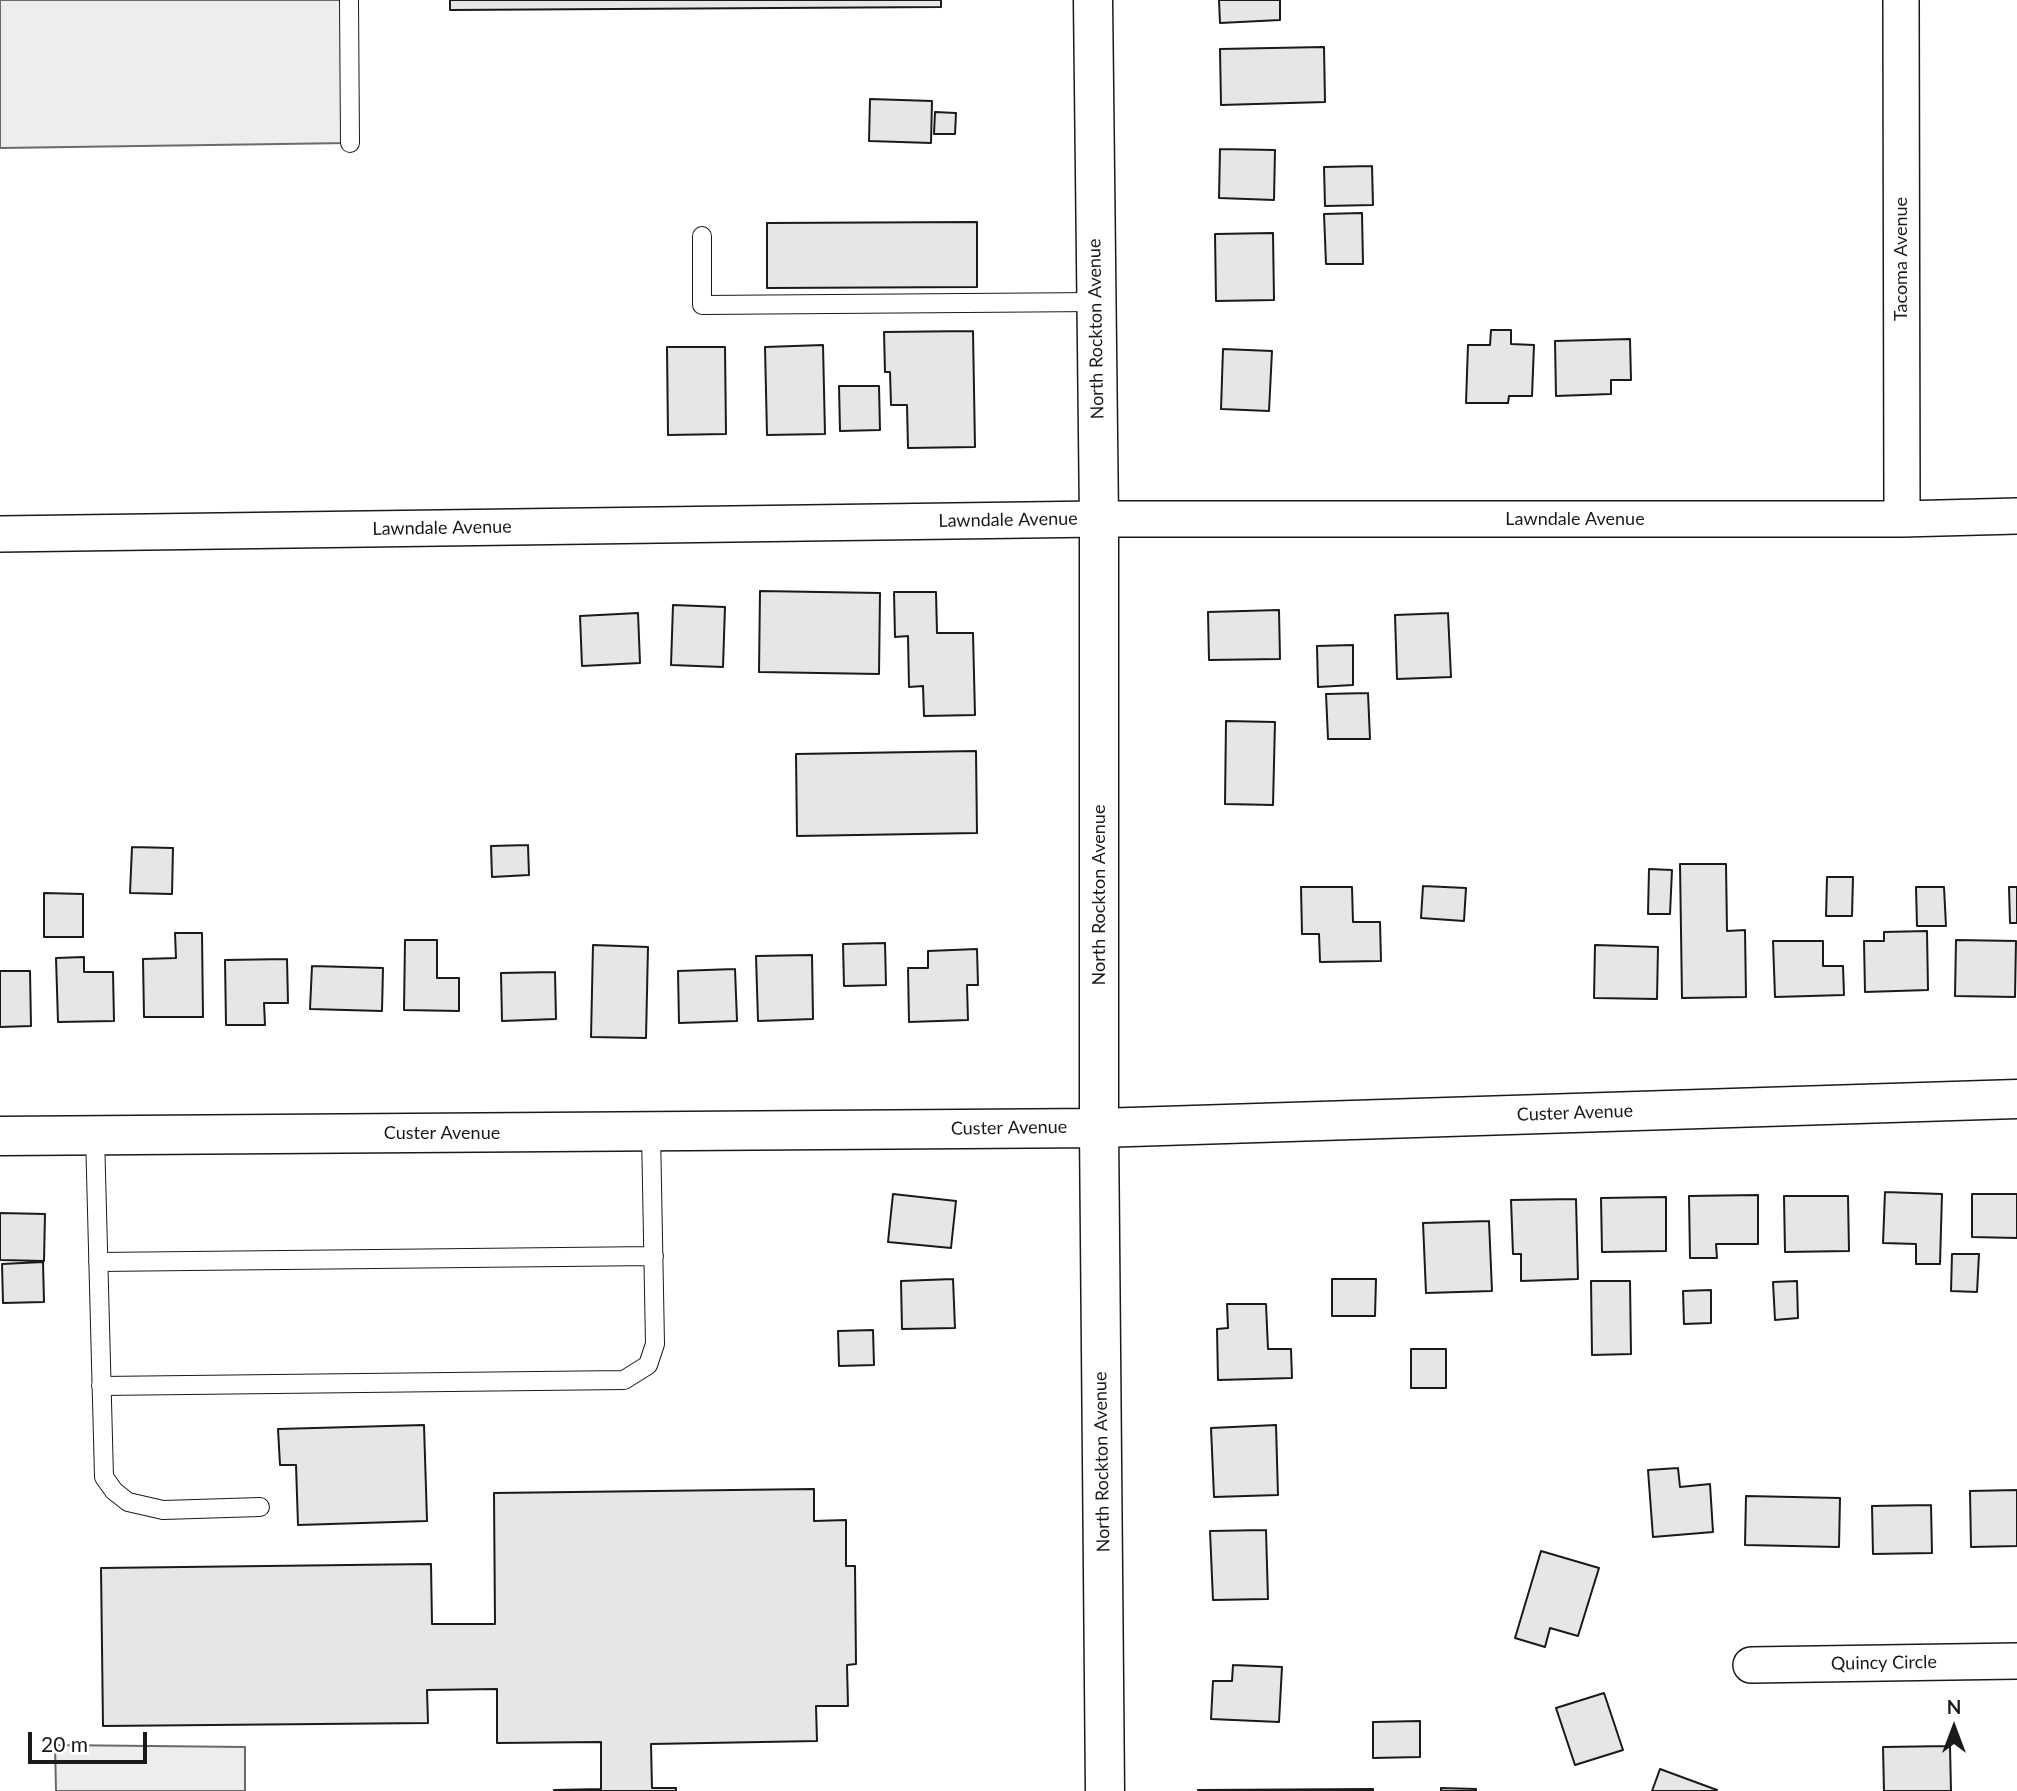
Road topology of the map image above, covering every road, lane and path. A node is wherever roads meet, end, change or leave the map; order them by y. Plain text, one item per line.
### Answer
1 (349, 0) edge
2 (1093, 0) edge
3 (1901, 0) edge
4 (350, 144) dead end
5 (702, 236) dead end
6 (1096, 302) junction
7 (2017, 516) edge
8 (1099, 519) junction
9 (1902, 519) junction
10 (0, 534) edge
11 (2017, 1099) edge
12 (1099, 1128) junction
13 (651, 1132) junction
14 (95, 1135) junction
15 (0, 1136) edge
16 (654, 1256) junction
17 (98, 1262) junction
18 (102, 1386) junction
19 (260, 1507) dead end
20 (2017, 1661) edge
21 (1751, 1665) dead end
22 (1105, 1791) edge

1 - 4 lane
2 - 6 street, North Rockton Avenue
3 - 9 street, Tacoma Avenue
5 - 6 lane
6 - 8 street, North Rockton Avenue
7 - 9 street, Lawndale Avenue
8 - 9 street, Lawndale Avenue
8 - 10 street, Lawndale Avenue
8 - 12 street, North Rockton Avenue
11 - 12 street, Custer Avenue
12 - 13 street, Custer Avenue
12 - 22 street, North Rockton Avenue
13 - 14 street, Custer Avenue
13 - 16 lane
14 - 15 street, Custer Avenue
14 - 17 lane
16 - 17 lane
16 - 18 lane
17 - 18 lane
18 - 19 lane
20 - 21 street, Quincy Circle

